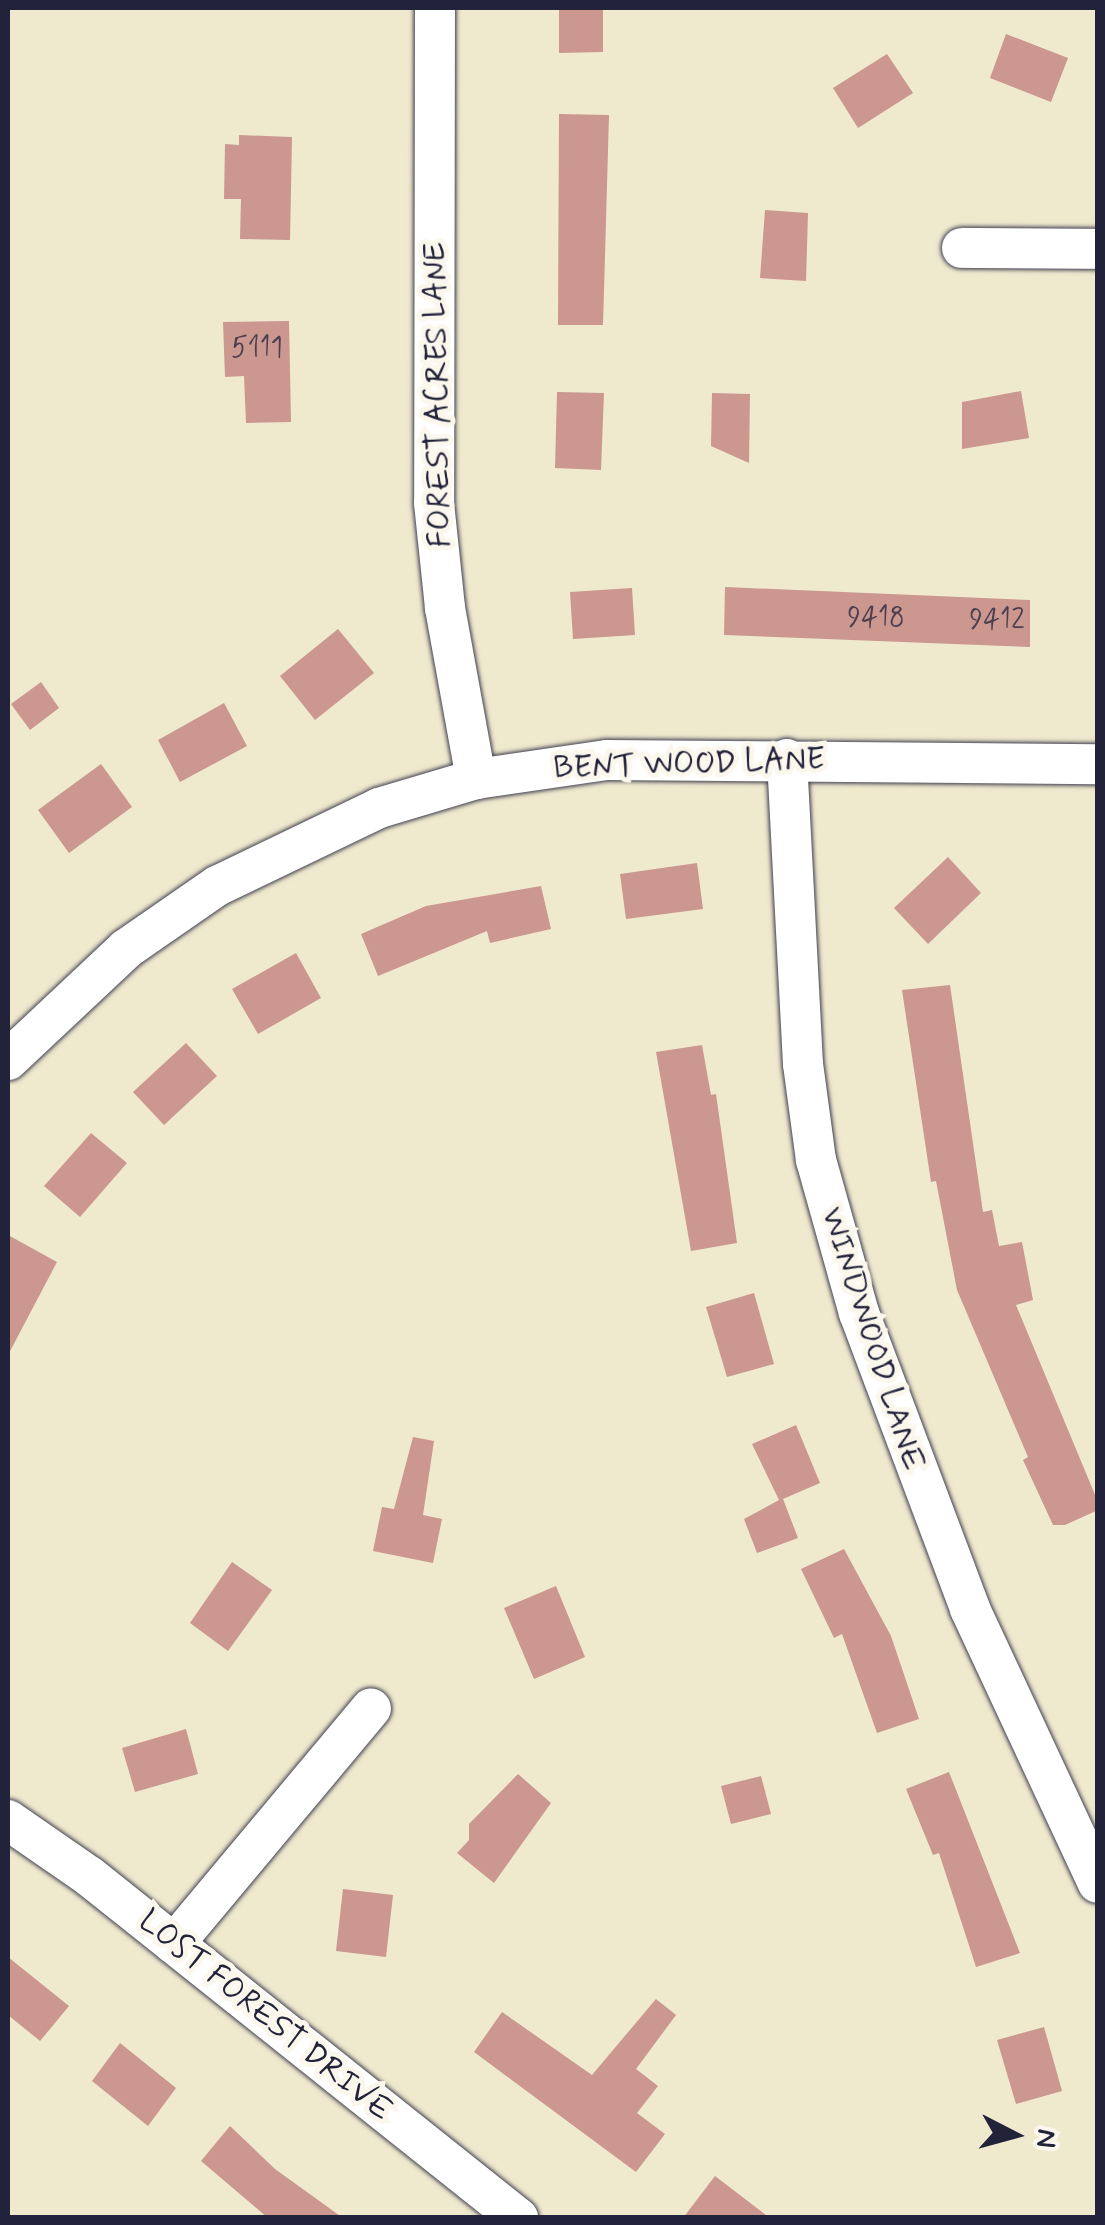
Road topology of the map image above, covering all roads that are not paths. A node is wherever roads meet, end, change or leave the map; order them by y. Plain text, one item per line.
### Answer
1 (435, 8) edge
2 (962, 248) dead end
3 (1098, 250) edge
4 (787, 759) junction
5 (1098, 764) edge
6 (476, 780) junction
7 (8, 1060) edge
8 (371, 1708) dead end
9 (8, 1820) edge
10 (1098, 1883) edge
11 (174, 1944) junction
12 (518, 2218) edge

1 - 6 street, FOREST ACRES LANE
2 - 3 street
4 - 5 street, BENT WOOD LANE
4 - 6 street, BENT WOOD LANE
4 - 10 street, WINDWOOD LANE
6 - 7 street, BENT WOOD LANE
8 - 11 street
9 - 11 street, LOST FOREST DRIVE
11 - 12 street, LOST FOREST DRIVE

